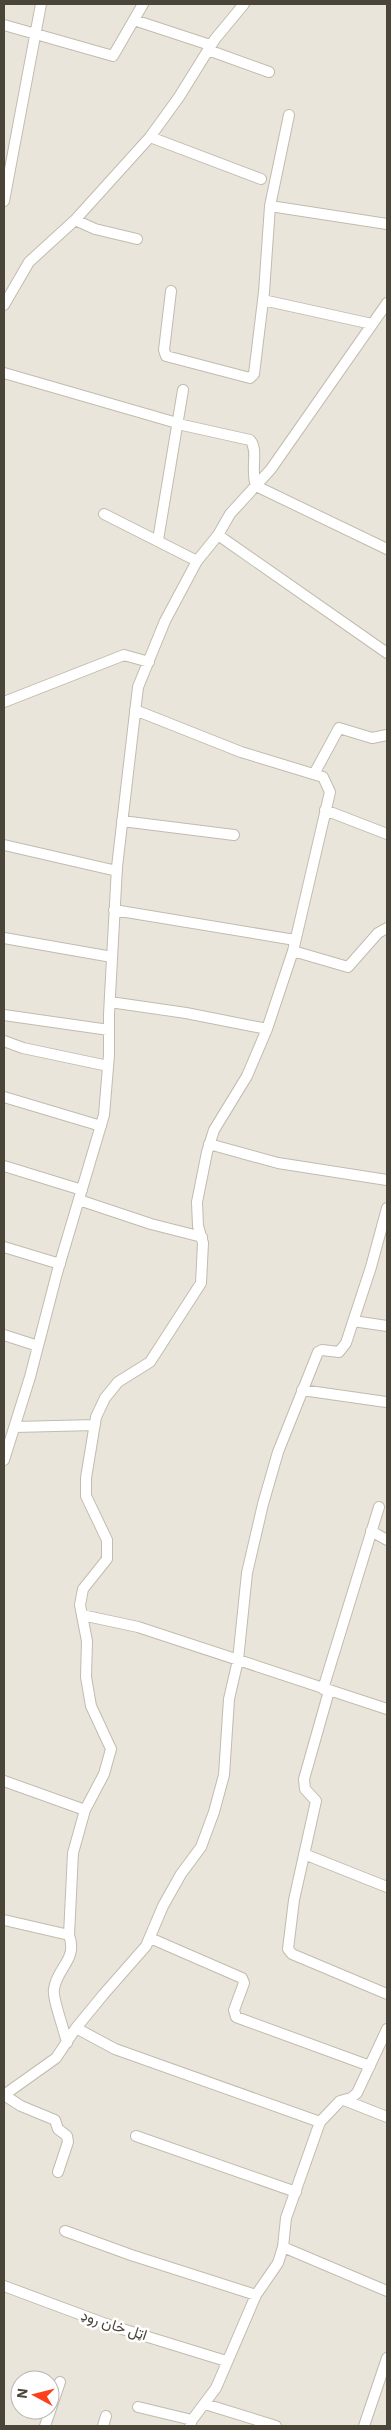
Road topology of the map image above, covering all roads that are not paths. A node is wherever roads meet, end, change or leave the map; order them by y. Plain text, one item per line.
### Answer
1 (41, 4) edge
2 (143, 4) edge
3 (244, 4) edge
4 (134, 20) junction
5 (4, 25) edge
6 (34, 34) junction
7 (209, 48) junction
8 (270, 72) dead end
9 (289, 115) dead end
10 (150, 137) junction
11 (261, 179) dead end
12 (4, 200) edge
13 (270, 206) junction
14 (75, 220) junction
15 (387, 224) edge
16 (137, 239) dead end
17 (171, 291) dead end
18 (263, 300) junction
19 (387, 303) edge
20 (4, 305) edge
21 (372, 324) junction
22 (4, 373) edge
23 (183, 390) dead end
24 (177, 424) junction
25 (256, 486) junction
26 (104, 514) dead end
27 (218, 535) junction
28 (158, 540) junction
29 (387, 549) edge
30 (197, 562) junction
31 (387, 653) edge
32 (149, 662) junction
33 (4, 702) edge
34 (135, 710) junction
35 (387, 735) edge
36 (314, 774) junction
37 (325, 810) junction
38 (122, 821) junction
39 (387, 834) edge
40 (234, 835) dead end
41 (4, 845) edge
42 (117, 871) junction
43 (114, 910) junction
44 (387, 928) edge
45 (4, 938) edge
46 (295, 940) junction
47 (293, 951) junction
48 (112, 956) junction
49 (110, 1002) junction
50 (4, 1014) edge
51 (267, 1029) junction
52 (110, 1030) junction
53 (4, 1041) edge
54 (108, 1066) junction
55 (4, 1097) edge
56 (101, 1126) junction
57 (209, 1144) junction
58 (4, 1166) edge
59 (387, 1180) edge
60 (80, 1195) junction
61 (387, 1208) edge
62 (202, 1237) junction
63 (4, 1247) edge
64 (60, 1264) junction
65 (353, 1321) junction
66 (387, 1326) edge
67 (4, 1335) edge
68 (38, 1346) junction
69 (302, 1390) junction
70 (386, 1402) edge
71 (95, 1425) junction
72 (15, 1427) junction
73 (4, 1460) edge
74 (379, 1507) dead end
75 (371, 1531) junction
76 (387, 1540) edge
77 (82, 1615) junction
78 (238, 1660) junction
79 (326, 1690) junction
80 (387, 1709) edge
81 (4, 1782) edge
82 (85, 1810) junction
83 (304, 1854) junction
84 (387, 1887) edge
85 (4, 1920) edge
86 (69, 1934) junction
87 (150, 1938) junction
88 (387, 1994) edge
89 (76, 2028) junction
90 (387, 2029) edge
91 (67, 2043) junction
92 (370, 2066) junction
93 (4, 2095) edge
94 (344, 2100) junction
95 (387, 2118) edge
96 (320, 2122) junction
97 (136, 2136) dead end
98 (58, 2172) dead end
99 (296, 2192) junction
100 (65, 2231) dead end
101 (284, 2247) junction
102 (4, 2286) edge
103 (387, 2291) edge
104 (256, 2296) junction
105 (387, 2358) edge
106 (226, 2360) junction
107 (205, 2404) junction
108 (138, 2407) dead end
109 (106, 2416) dead end
110 (191, 2423) edge
111 (103, 2426) edge
112 (276, 2426) edge
113 (364, 2426) edge

1 - 6 street
2 - 4 street
3 - 7 street
4 - 6 street
4 - 7 street
5 - 6 street
6 - 12 street
7 - 8 street
7 - 10 street
9 - 13 street
10 - 11 street
10 - 14 street
13 - 15 street
13 - 18 street
14 - 16 street
14 - 20 street
17 - 18 street
18 - 21 street
19 - 21 street
21 - 25 street
22 - 24 street
23 - 24 street
24 - 25 street
24 - 28 street
25 - 27 street
25 - 29 street
26 - 28 street
27 - 30 street
27 - 31 street
28 - 30 street
30 - 32 street
32 - 33 street
32 - 34 street
34 - 36 street
34 - 38 street
35 - 36 street
36 - 37 street
37 - 39 street
37 - 46 street
38 - 40 street
38 - 42 street
41 - 42 street
42 - 43 street
43 - 46 street
43 - 48 street
44 - 47 street
45 - 48 street
46 - 47 street
47 - 51 street
48 - 49 street
49 - 51 street
49 - 52 street
50 - 52 street
51 - 57 street
52 - 54 street
53 - 54 street
54 - 56 street
55 - 56 street
56 - 60 street
57 - 59 street
57 - 62 street
58 - 60 street
60 - 62 street
60 - 64 street
61 - 65 street
62 - 71 street
63 - 64 street
64 - 68 street
65 - 66 street
65 - 69 street
67 - 68 street
68 - 72 street
69 - 70 street
69 - 78 street
71 - 72 street
71 - 77 street
72 - 73 street
74 - 75 street
75 - 76 street
75 - 79 street
77 - 78 street
77 - 82 street
78 - 79 street
78 - 87 street
79 - 80 street
79 - 83 street
81 - 82 street
82 - 86 street
83 - 84 street
83 - 88 street
85 - 86 street
86 - 91 street
87 - 89 street
87 - 92 street
89 - 91 street
89 - 96 street
90 - 92 street
91 - 93 street
92 - 94 street
93 - 98 street
94 - 95 street
94 - 96 street
96 - 99 street
97 - 99 street
99 - 101 street
100 - 104 street
101 - 103 street
101 - 104 street
102 - 106 street, اټل خان روډ
104 - 106 street
105 - 113 street
106 - 107 street
107 - 110 street
107 - 112 street
108 - 110 street
109 - 111 street

